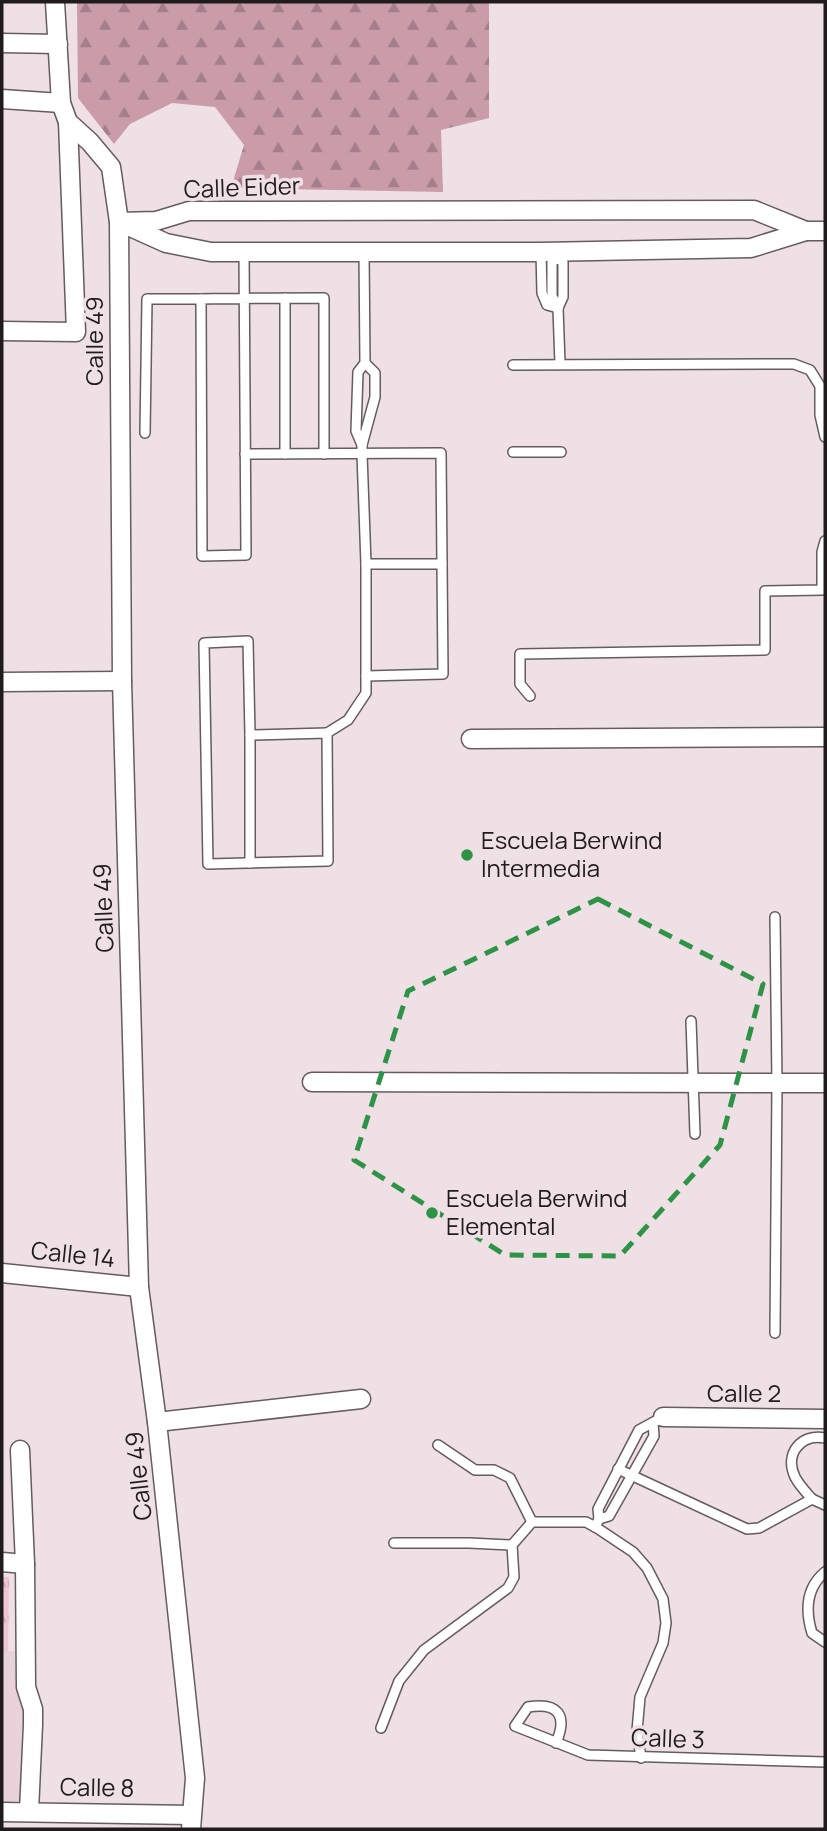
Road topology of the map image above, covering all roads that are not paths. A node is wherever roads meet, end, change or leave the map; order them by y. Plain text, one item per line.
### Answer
1 (55, 2) edge
2 (2, 43) edge
3 (58, 44) junction
4 (2, 99) edge
5 (61, 103) junction
6 (68, 122) junction
7 (119, 222) junction
8 (806, 231) junction
9 (825, 231) edge
10 (364, 251) junction
11 (244, 252) junction
12 (552, 254) junction
13 (244, 298) junction
14 (285, 298) junction
15 (201, 299) junction
16 (558, 309) junction
17 (2, 331) edge
18 (365, 363) junction
19 (560, 364) junction
20 (513, 365) dead end
21 (145, 433) dead end
22 (825, 437) edge
23 (362, 449) junction
24 (513, 452) dead end
25 (561, 452) dead end
26 (245, 454) junction
27 (285, 454) junction
28 (324, 454) junction
29 (825, 541) edge
30 (366, 564) junction
31 (442, 564) junction
32 (366, 676) junction
33 (122, 681) junction
34 (2, 682) edge
35 (530, 696) dead end
36 (327, 733) junction
37 (250, 735) junction
38 (825, 737) edge
39 (471, 739) dead end
40 (250, 863) junction
41 (775, 917) dead end
42 (691, 1021) dead end
43 (312, 1082) dead end
44 (695, 1082) junction
45 (777, 1083) junction
46 (825, 1083) edge
47 (695, 1134) dead end
48 (2, 1273) edge
49 (139, 1287) junction
50 (775, 1333) dead end
51 (361, 1399) dead end
52 (825, 1419) edge
53 (658, 1420) junction
54 (158, 1422) junction
55 (825, 1438) edge
56 (438, 1445) dead end
57 (20, 1450) dead end
58 (618, 1469) junction
59 (631, 1476) junction
60 (812, 1499) junction
61 (825, 1504) edge
62 (532, 1522) junction
63 (597, 1523) junction
64 (394, 1543) dead end
65 (512, 1545) junction
66 (2, 1562) edge
67 (25, 1564) junction
68 (825, 1572) edge
69 (825, 1642) edge
70 (381, 1728) dead end
71 (556, 1743) junction
72 (641, 1758) junction
73 (825, 1762) edge
74 (29, 1811) junction
75 (2, 1812) edge
76 (191, 1822) edge

1 - 3 street, Calle 49
2 - 3 street
3 - 5 street, Calle 49
4 - 5 street
5 - 6 street, Calle 49
6 - 7 street, Calle 49
6 - 17 street
7 - 8 street, Calle Eider
7 - 11 street, Calle Eider
7 - 33 street, Calle 49
8 - 9 street, Calle Eider
8 - 12 street, Calle Eider
10 - 11 street, Calle Eider
10 - 12 street, Calle Eider
10 - 18 lane
11 - 13 lane
12 - 16 lane
12 - 16 lane
13 - 14 lane
13 - 15 lane
13 - 26 lane
14 - 27 lane
14 - 28 lane
15 - 21 lane
15 - 26 lane
16 - 19 lane
18 - 23 lane
18 - 23 lane
19 - 20 lane
19 - 22 lane
23 - 28 lane
23 - 30 lane
23 - 31 lane
24 - 25 lane
26 - 27 lane
27 - 28 lane
29 - 35 lane
30 - 31 lane
30 - 32 lane
31 - 32 lane
32 - 36 lane
33 - 34 street
33 - 49 street, Calle 49
36 - 37 lane
36 - 40 lane
37 - 40 lane
37 - 40 lane
38 - 39 street
41 - 45 lane
42 - 44 lane
43 - 44 street
44 - 45 street
44 - 47 lane
45 - 46 street
45 - 50 lane
48 - 49 street, Calle 14
49 - 54 street, Calle 49
51 - 54 street
52 - 53 street, Calle 2
53 - 58 lane
53 - 59 lane
54 - 76 street, Calle 49
55 - 60 lane
56 - 62 lane
57 - 67 street
58 - 59 lane
58 - 63 lane
59 - 60 lane
59 - 63 lane
60 - 61 lane
62 - 63 lane
62 - 65 lane
63 - 72 lane
64 - 65 lane
65 - 70 lane
66 - 67 street
67 - 74 street
68 - 69 lane
71 - 71 lane, Calle 3
71 - 72 lane, Calle 3
72 - 73 lane, Calle 3
74 - 75 street, Calle 8
74 - 76 street, Calle 8

